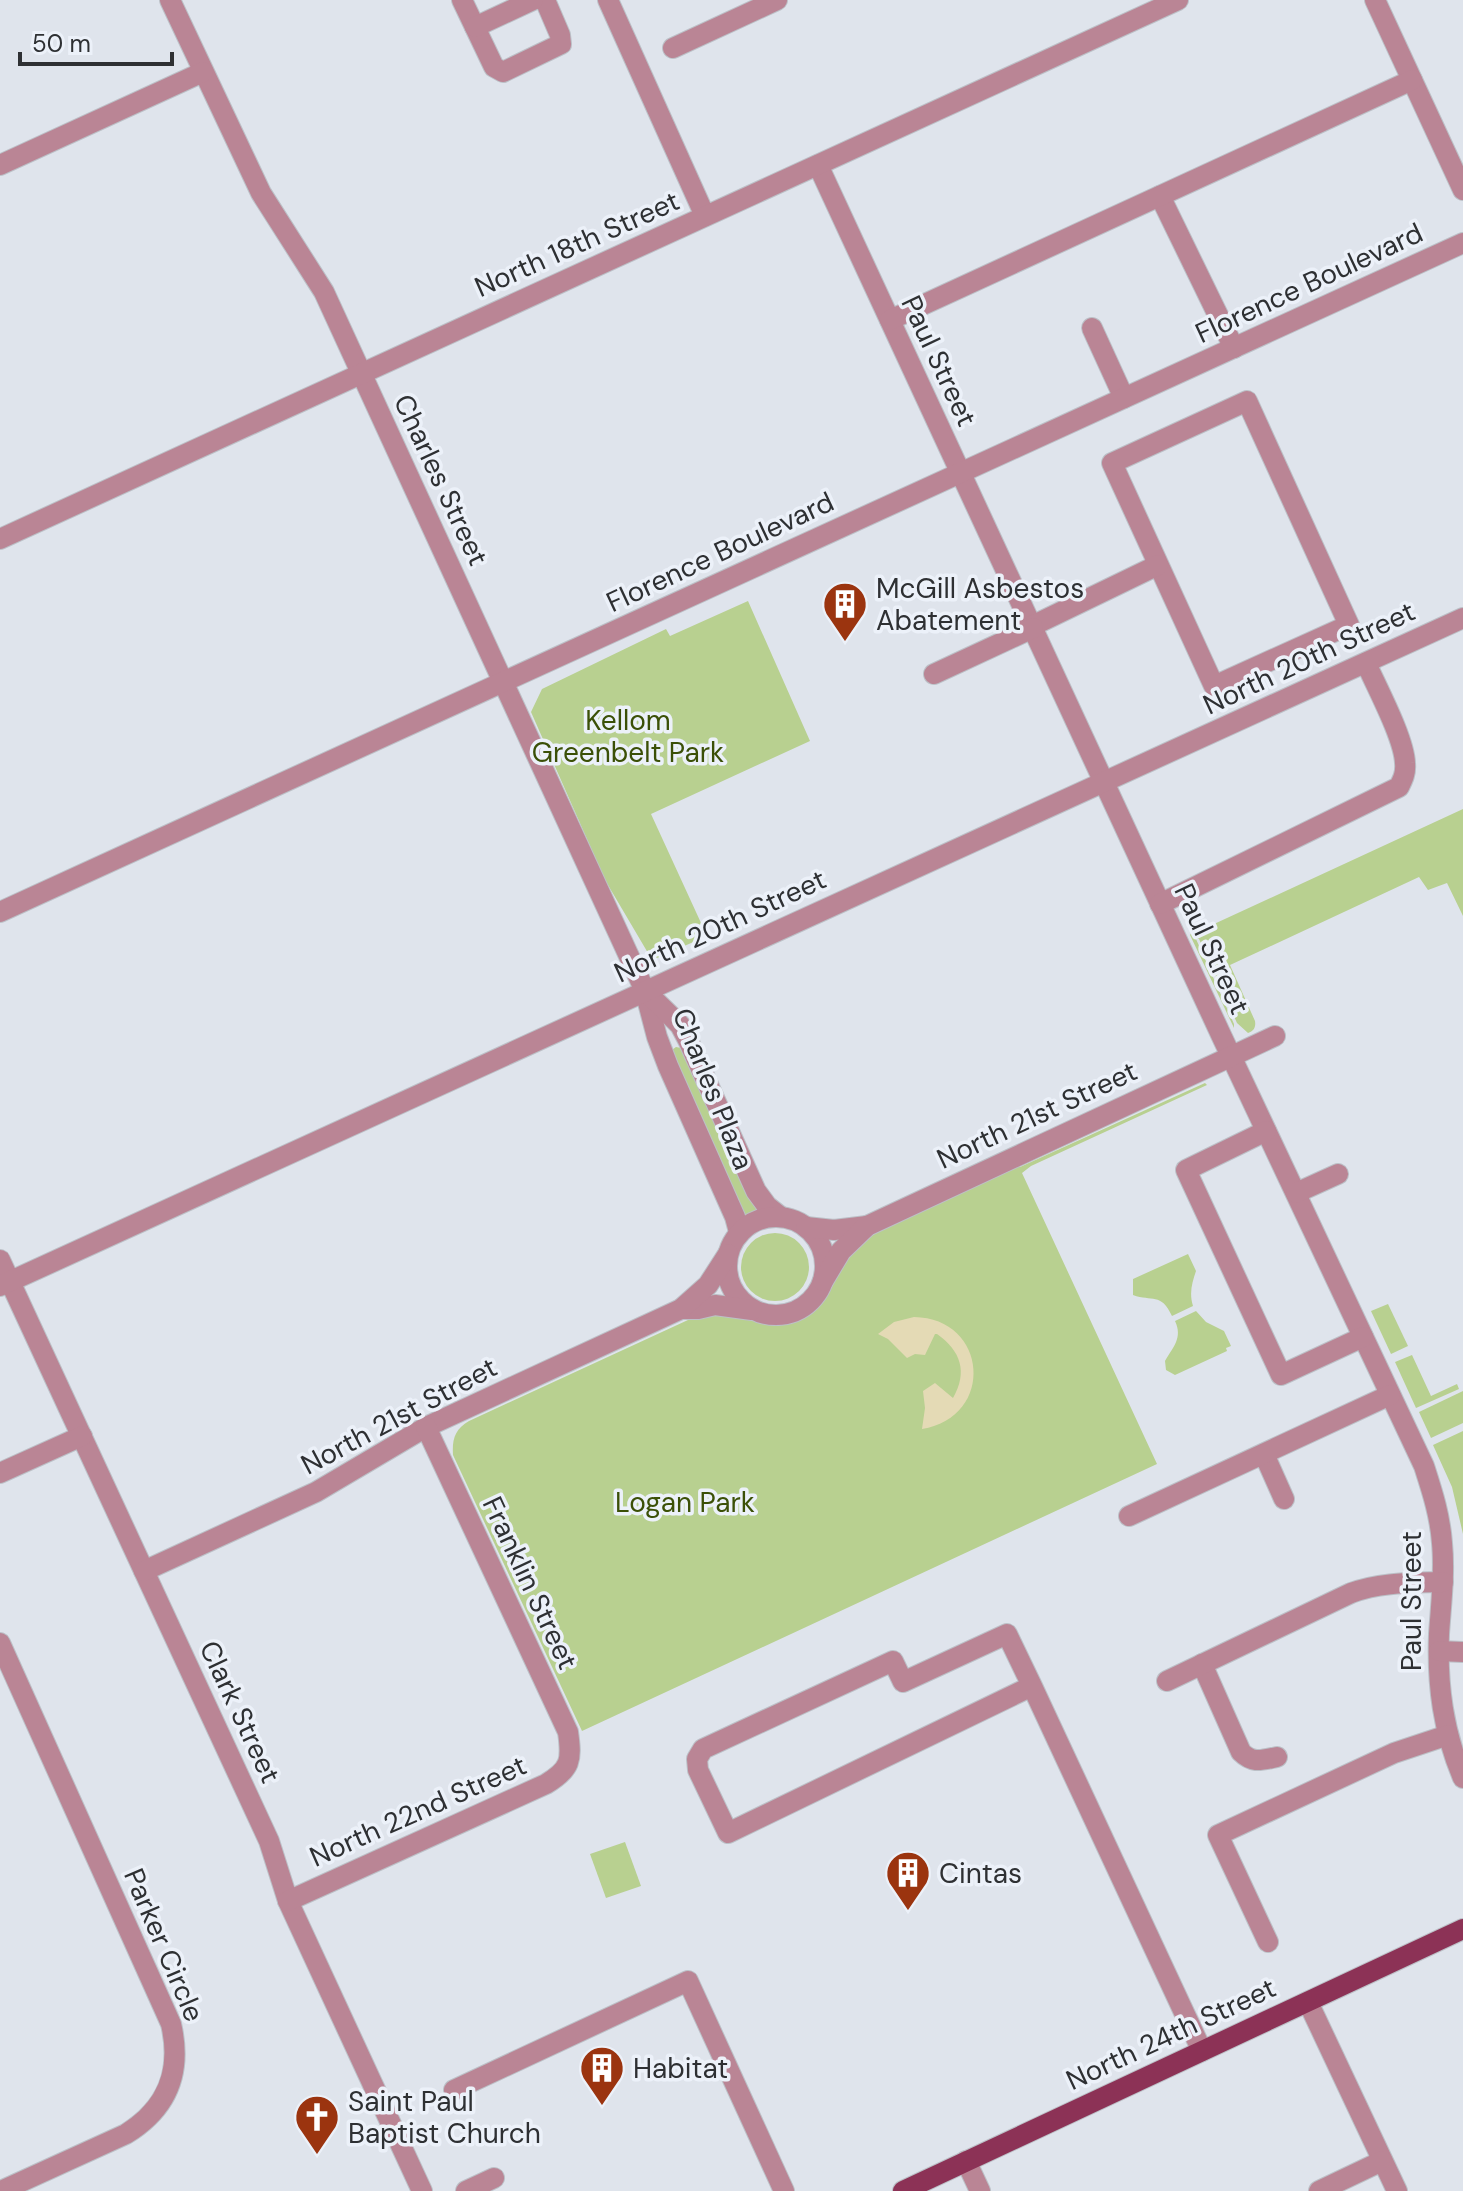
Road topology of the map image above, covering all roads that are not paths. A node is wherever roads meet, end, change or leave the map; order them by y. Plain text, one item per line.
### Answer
1 (170, 0) edge
2 (462, 0) edge
3 (533, 0) edge
4 (542, 0) edge
5 (608, 0) edge
6 (777, 0) edge
7 (1178, 0) edge
8 (1375, 0) edge
9 (475, 27) junction
10 (673, 48) dead end
11 (203, 72) junction
12 (1412, 80) junction
13 (0, 165) edge
14 (818, 165) junction
15 (1463, 190) edge
16 (1160, 196) junction
17 (705, 216) junction
18 (1463, 243) edge
19 (890, 320) junction
20 (1092, 328) dead end
21 (1234, 348) junction
22 (361, 373) junction
23 (1124, 398) junction
24 (961, 473) junction
25 (0, 539) edge
26 (1158, 565) junction
27 (1463, 618) edge
28 (1032, 627) junction
29 (1366, 663) junction
30 (934, 674) dead end
31 (504, 682) junction
32 (1104, 783) junction
33 (1160, 904) junction
34 (0, 912) edge
35 (645, 991) junction
36 (1275, 1036) dead end
37 (1231, 1056) junction
38 (1266, 1131) junction
39 (1338, 1174) dead end
40 (1296, 1193) junction
41 (781, 1217) junction
42 (867, 1226) junction
43 (806, 1227) junction
44 (739, 1232) junction
45 (728, 1254) junction
46 (0, 1260) edge
47 (823, 1281) junction
48 (5, 1283) edge
49 (681, 1309) junction
50 (756, 1310) junction
51 (1363, 1337) junction
52 (1390, 1395) junction
53 (426, 1427) junction
54 (82, 1436) junction
55 (1264, 1454) junction
56 (0, 1473) edge
57 (1284, 1499) dead end
58 (1129, 1516) dead end
59 (144, 1571) junction
60 (1443, 1582) junction
61 (0, 1643) edge
62 (1439, 1651) junction
63 (1463, 1652) edge
64 (1202, 1664) junction
65 (1167, 1681) dead end
66 (1032, 1686) junction
67 (1448, 1735) junction
68 (1277, 1757) dead end
69 (568, 1765) joint
70 (1463, 1778) edge
71 (288, 1901) junction
72 (1463, 1929) edge
73 (1268, 1942) dead end
74 (1308, 2002) junction
75 (1202, 2051) junction
76 (454, 2090) dead end
77 (966, 2161) junction
78 (1382, 2161) junction
79 (494, 2178) dead end
80 (1, 2191) edge
81 (422, 2191) edge
82 (466, 2191) edge
83 (784, 2191) edge
84 (903, 2191) edge
85 (980, 2191) edge
86 (1319, 2191) edge
87 (1397, 2191) edge

1 - 11 street, Charles Street
2 - 9 street
3 - 9 street
4 - 9 street
5 - 17 street
6 - 10 street
7 - 14 street, North 18th Street
8 - 12 street
11 - 13 street
11 - 22 street, Charles Street
12 - 15 street
12 - 16 street
14 - 17 street, North 18th Street
14 - 19 street, Paul Street
16 - 19 street
16 - 21 street
17 - 22 street, North 18th Street
18 - 21 street, Florence Boulevard
19 - 24 street, Paul Street
20 - 23 street
21 - 23 street, Florence Boulevard
22 - 25 street, North 18th Street
22 - 31 street, Charles Street
23 - 24 street, Florence Boulevard
24 - 28 street, Paul Street
24 - 31 street, Florence Boulevard
26 - 26 street
26 - 28 street
27 - 29 street, North 20th Street
28 - 30 street
28 - 32 street, Paul Street
29 - 32 street, North 20th Street
29 - 33 street
31 - 34 street, Florence Boulevard
31 - 35 street, Charles Street
32 - 33 street, Paul Street
32 - 35 street, North 20th Street
33 - 37 street, Paul Street
35 - 41 street, Charles Plaza
35 - 44 street, Charles Plaza
35 - 48 street, North 20th Street
36 - 37 street, North 21st Street
37 - 38 street, Paul Street
37 - 42 street, North 21st Street
38 - 40 street, Paul Street
38 - 51 street
39 - 40 street
40 - 51 street, Paul Street
41 - 43 street
41 - 44 street
42 - 43 street
42 - 47 street
43 - 47 street
44 - 45 street
45 - 49 street
45 - 50 street
46 - 48 street, Clark Street
47 - 50 street
48 - 54 street, Clark Street
49 - 50 street
49 - 53 street, North 21st Street
51 - 52 street, Paul Street
52 - 55 street
52 - 60 street, Paul Street
53 - 59 street, North 21st Street
53 - 69 street, Franklin Street
54 - 56 street
54 - 59 street, Clark Street
55 - 57 street
55 - 58 street
59 - 71 street, Clark Street
60 - 62 street, Paul Street
60 - 64 street
61 - 80 street, Parker Circle
62 - 63 street
62 - 67 street, Paul Street
64 - 65 street
64 - 68 street
66 - 66 street
66 - 75 street
67 - 70 street, Paul Street
67 - 73 street
69 - 71 street, North 22nd Street
71 - 81 street, Clark Street
72 - 74 main road, North 24th Street
74 - 75 main road, North 24th Street
74 - 78 street
75 - 77 main road, North 24th Street
76 - 83 street
77 - 84 main road, North 24th Street
77 - 85 street
78 - 86 street
78 - 87 street
79 - 82 street

